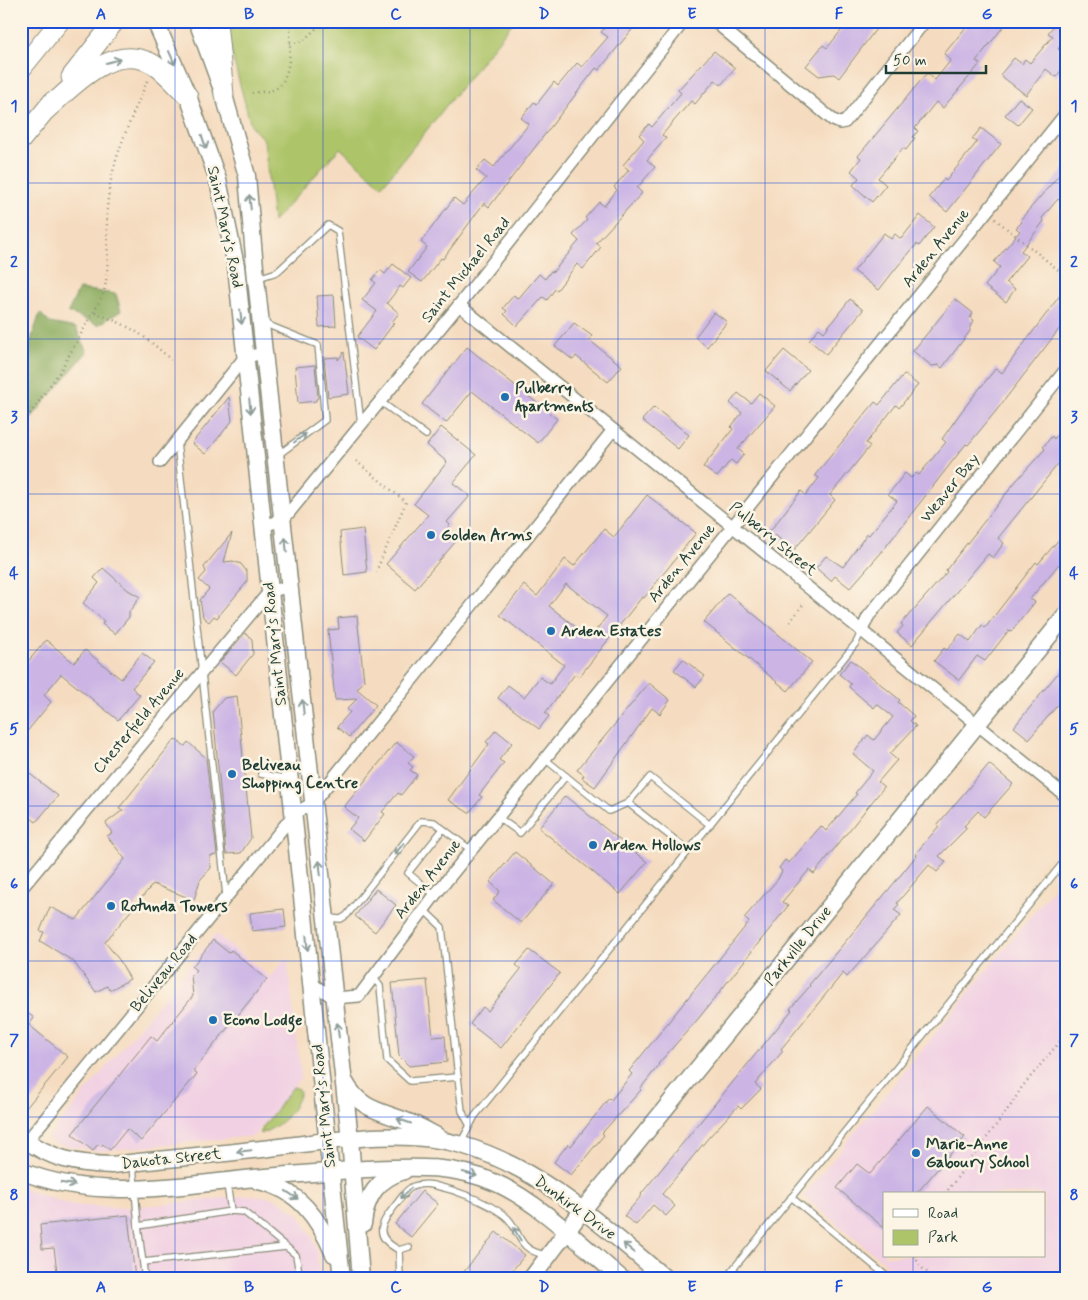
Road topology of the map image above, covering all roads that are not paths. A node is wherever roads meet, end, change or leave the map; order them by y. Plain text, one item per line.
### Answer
1 (115, 21) edge
2 (155, 21) edge
3 (197, 21) edge
4 (217, 21) edge
5 (684, 21) edge
6 (714, 21) edge
7 (926, 21) edge
8 (55, 26) edge
9 (21, 69) edge
10 (224, 95) junction
11 (188, 96) junction
12 (46, 110) junction
13 (1067, 112) edge
14 (21, 140) edge
15 (256, 279) junction
16 (459, 305) junction
17 (261, 322) junction
18 (264, 353) junction
19 (245, 357) junction
20 (1067, 368) edge
21 (381, 402) junction
22 (361, 426) junction
23 (613, 430) junction
24 (426, 435) dead end
25 (177, 440) junction
26 (276, 457) junction
27 (160, 462) dead end
28 (283, 520) junction
29 (262, 526) junction
30 (732, 527) junction
31 (290, 586) junction
32 (269, 592) junction
33 (1067, 614) edge
34 (862, 630) junction
35 (202, 670) junction
36 (978, 725) junction
37 (545, 759) junction
38 (261, 774) dead end
39 (566, 776) junction
40 (291, 780) junction
41 (1067, 798) edge
42 (313, 803) junction
43 (628, 803) junction
44 (295, 813) junction
45 (498, 817) junction
46 (710, 825) junction
47 (443, 829) junction
48 (471, 850) junction
49 (689, 851) junction
50 (1067, 858) edge
51 (21, 889) edge
52 (435, 895) junction
53 (226, 898) junction
54 (424, 910) junction
55 (325, 917) junction
56 (373, 977) junction
57 (311, 983) junction
58 (334, 998) junction
59 (458, 1077) junction
60 (343, 1078) junction
61 (469, 1124) junction
62 (350, 1139) junction
63 (23, 1142) edge
64 (327, 1142) junction
65 (454, 1143) junction
66 (133, 1163) junction
67 (422, 1166) junction
68 (353, 1170) junction
69 (21, 1171) edge
70 (331, 1172) junction
71 (246, 1179) junction
72 (227, 1182) junction
73 (136, 1190) junction
74 (791, 1197) junction
75 (231, 1211) junction
76 (582, 1211) junction
77 (138, 1226) junction
78 (568, 1233) junction
79 (286, 1247) junction
80 (409, 1247) dead end
81 (399, 1250) junction
82 (549, 1256) junction
83 (359, 1258) junction
84 (143, 1262) junction
85 (341, 1274) edge
86 (145, 1279) edge
87 (300, 1279) edge
88 (361, 1279) edge
89 (400, 1279) edge
90 (531, 1279) edge
91 (622, 1279) edge
92 (666, 1279) edge
93 (725, 1279) edge
94 (890, 1279) edge

1 - 12 main road
2 -> 11 main road, Saint Mary’s Road
3 - 10 main road, Saint Mary’s Road
4 - 10 main road
5 - 16 street, Saint Michael Road
6 - 7 street
8 - 9 main road
15 -> 10 main road, Saint Mary’s Road
12 -> 11 main road
11 -> 19 main road, Saint Mary’s Road
12 - 14 main road
13 - 30 street, Arden Avenue
15 - 17 main road, Saint Mary’s Road
15 - 22 lane
16 - 21 street, Saint Michael Road
16 - 23 street, Pulberry Street
17 - 18 main road, Saint Mary’s Road
26 -> 17 lane
18 - 19 street
18 - 26 main road, Saint Mary’s Road
19 - 25 street
19 -> 29 main road, Saint Mary’s Road
20 - 34 street, Weaver Bay
21 - 22 street, Saint Michael Road
21 - 24 lane
22 - 28 street, Saint Michael Road
23 - 30 street, Pulberry Street
23 - 42 street
25 - 27 street
25 - 35 lane
26 - 28 main road, Saint Mary’s Road
28 - 29 street
31 -> 28 main road, Saint Mary’s Road
29 - 32 main road, Saint Mary’s Road
30 - 34 street, Pulberry Street
30 - 37 street, Arden Avenue
31 - 32 street
42 -> 31 main road, Saint Mary’s Road
32 - 35 street, Chesterfield Avenue
32 - 40 main road, Saint Mary’s Road
33 - 36 main road, Parkville Drive
34 - 36 street, Pulberry Street
34 - 46 lane
35 - 51 street, Chesterfield Avenue
35 - 53 lane
36 - 41 street, Pulberry Street
36 - 76 main road, Parkville Drive
37 - 39 lane
37 - 45 street, Arden Avenue
38 - 40 lane
39 - 43 lane
39 - 45 lane
40 - 44 main road, Saint Mary’s Road
42 - 44 street, Beliveau Road
55 -> 42 main road, Saint Mary’s Road
43 - 46 lane
43 - 49 lane
44 - 53 street, Beliveau Road
44 -> 57 main road, Saint Mary’s Road
45 - 48 street, Arden Avenue
46 - 49 lane
47 - 48 lane
47 - 52 lane
47 -> 55 lane
48 - 52 street, Arden Avenue
49 - 61 lane
50 - 74 lane
52 - 54 street, Arden Avenue
53 - 63 street, Beliveau Road
54 - 56 street, Arden Avenue
54 - 59 lane
55 - 58 main road, Saint Mary’s Road
56 - 58 street, Arden Avenue
56 - 59 lane
57 - 58 street
57 - 64 main road, Saint Mary’s Road
60 -> 58 main road, Saint Mary’s Road
59 - 61 lane
60 - 62 main road, Saint Mary’s Road
65 -> 60 main road
61 - 65 lane
62 - 64 main road, Dunkirk Drive
62 - 65 main road, Dunkirk Drive
62 - 68 main road, Saint Mary’s Road
63 - 66 main road, Dakota Street
64 -> 66 main road, Dakota Street
64 - 70 main road, Saint Mary’s Road
65 - 76 main road, Dunkirk Drive
66 - 73 lane
67 - 68 main road, Dunkirk Drive
67 -> 78 main road, Dunkirk Drive
67 - 83 main road
68 - 70 main road, Dunkirk Drive
68 - 83 main road, Saint Mary’s Road
69 -> 73 main road, Dakota Street
70 - 71 main road, Dakota Street
70 - 85 main road, Saint Mary’s Road
71 - 72 main road, Dakota Street
71 -> 85 main road
72 - 73 main road, Dakota Street
72 - 75 lane
73 - 77 lane
74 - 93 lane
74 - 94 lane
75 - 77 lane
75 - 79 lane
76 - 78 main road, Parkville Drive
92 -> 76 main road, Dunkirk Drive
77 - 84 lane
78 - 82 main road, Parkville Drive
78 - 91 main road, Dunkirk Drive
79 - 84 lane
79 - 87 lane
80 - 81 lane
82 -> 81 lane
81 - 89 lane
82 - 90 main road, Parkville Drive
83 - 88 main road, Saint Mary’s Road
84 - 86 lane

